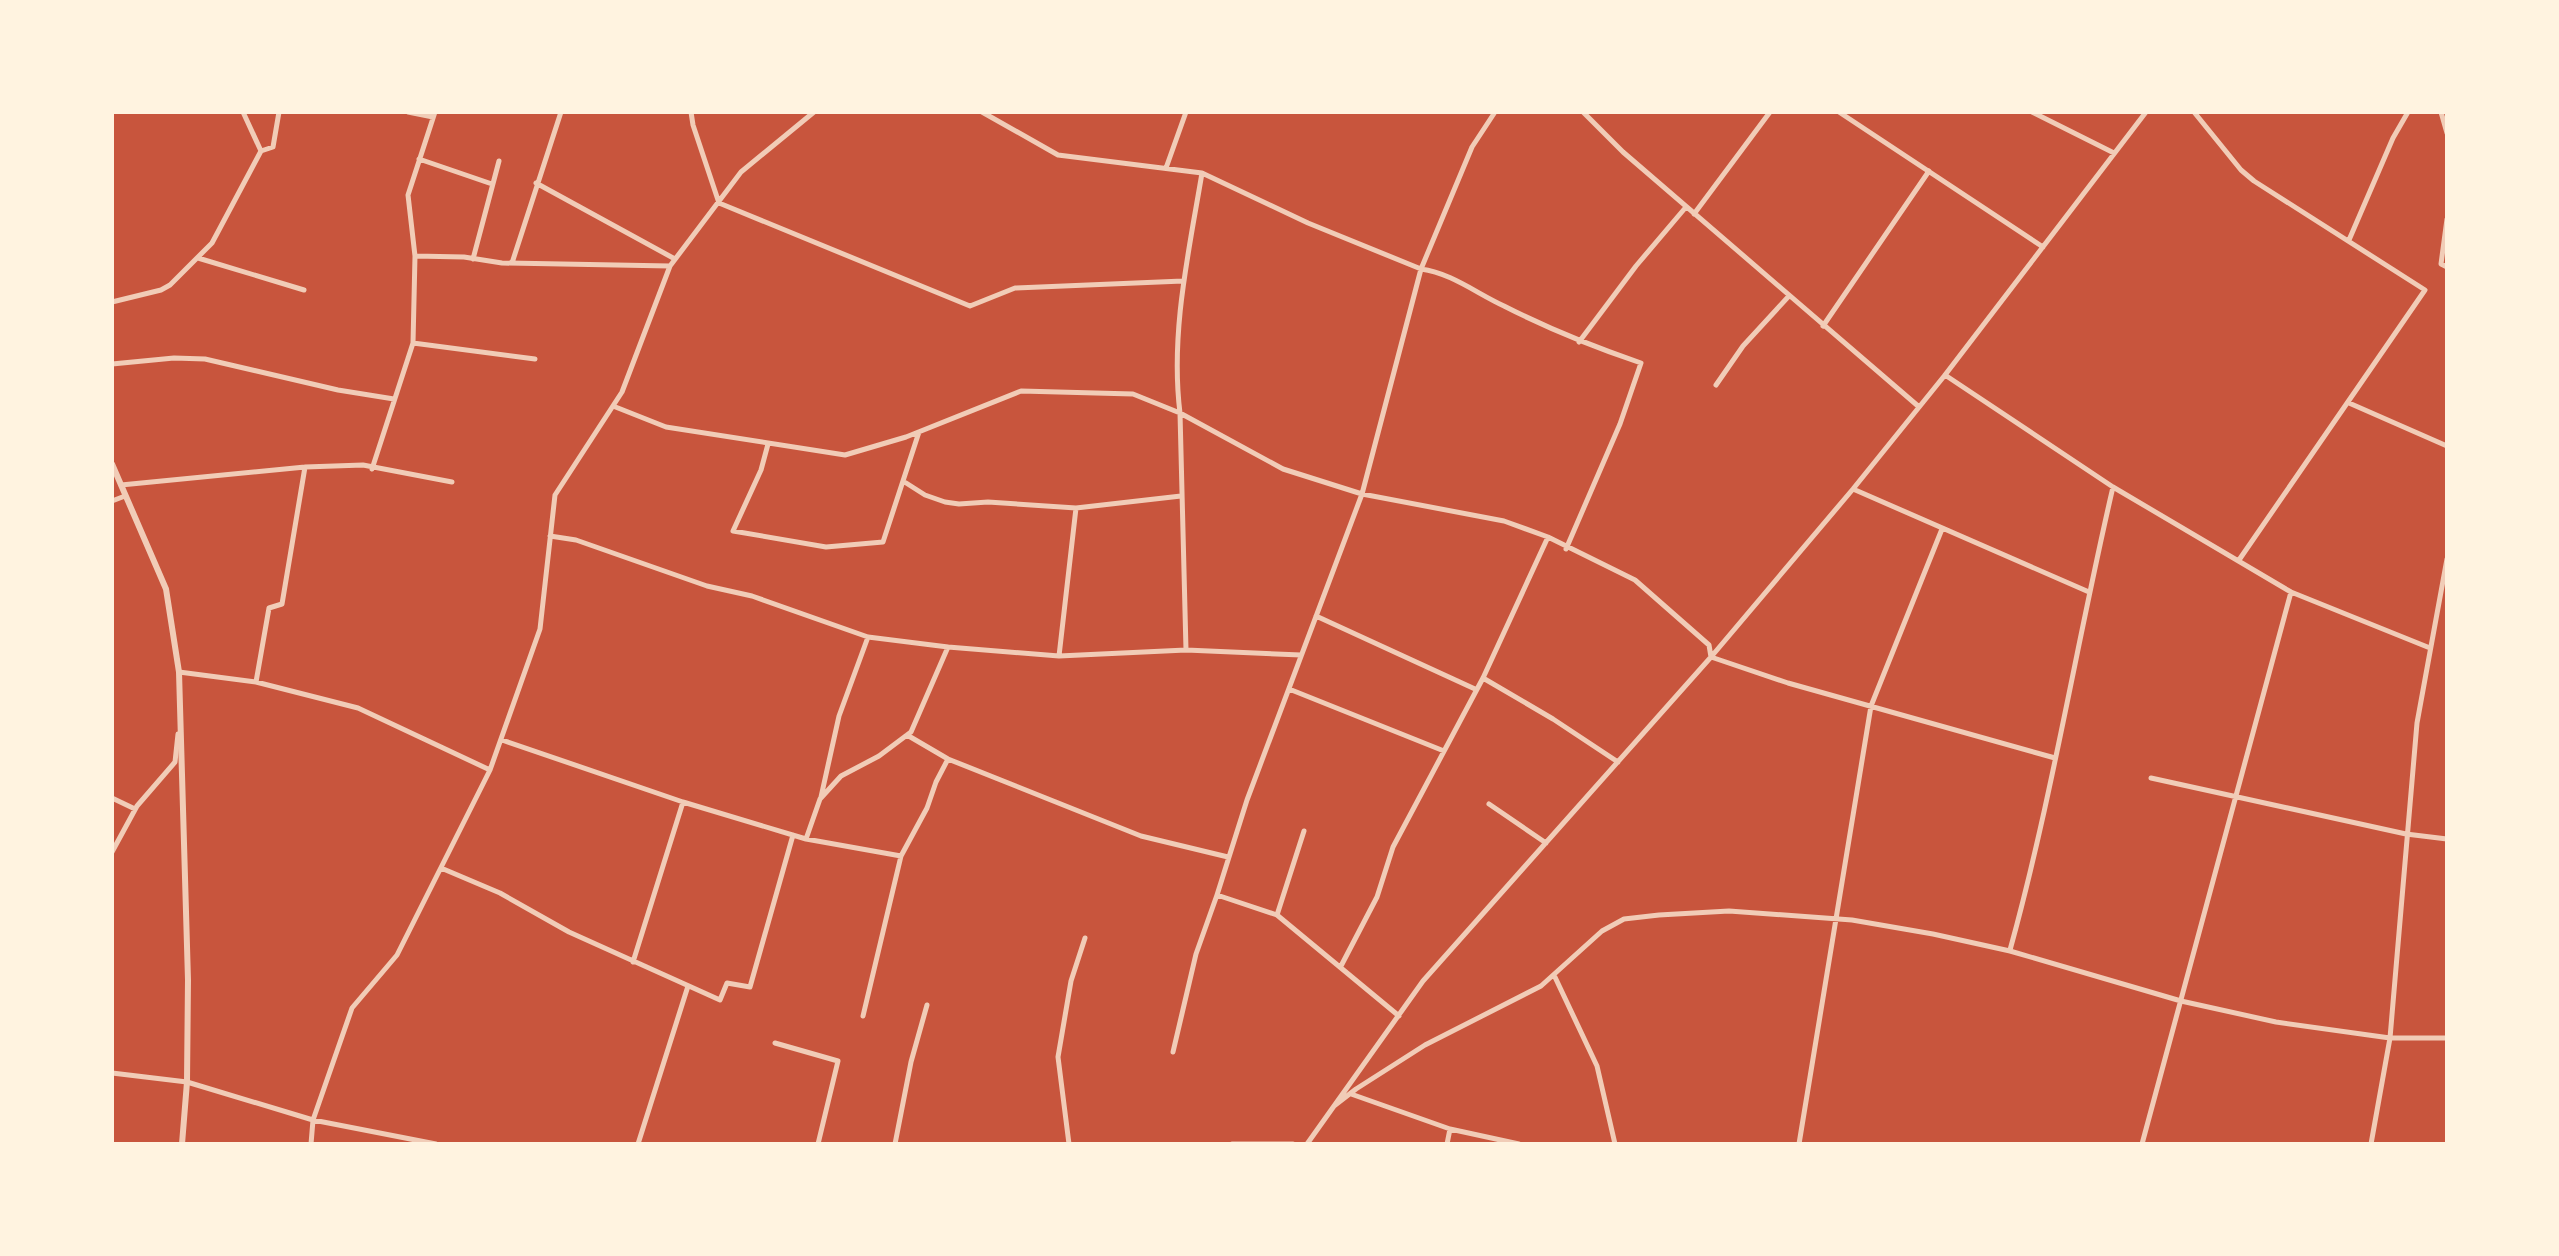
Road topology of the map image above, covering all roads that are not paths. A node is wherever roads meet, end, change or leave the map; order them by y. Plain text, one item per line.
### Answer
1 (243, 112) edge
2 (279, 112) edge
3 (409, 112) edge
4 (561, 112) edge
5 (691, 112) edge
6 (814, 112) edge
7 (982, 112) edge
8 (1186, 112) edge
9 (1495, 112) edge
10 (1583, 112) edge
11 (1770, 112) edge
12 (1839, 112) edge
13 (2032, 112) edge
14 (2146, 112) edge
15 (2194, 112) edge
16 (2408, 112) edge
17 (2441, 112) edge
18 (434, 114) edge
19 (2447, 133) edge
20 (261, 151) junction
21 (2114, 153) junction
22 (419, 159) junction
23 (499, 161) dead end
24 (1166, 168) junction
25 (1929, 171) junction
26 (1202, 173) junction
27 (536, 183) junction
28 (492, 184) junction
29 (719, 203) junction
30 (1686, 207) junction
31 (1694, 214) junction
32 (2447, 219) edge
33 (2349, 240) junction
34 (2043, 247) junction
35 (415, 256) junction
36 (197, 258) junction
37 (473, 259) junction
38 (675, 259) junction
39 (512, 263) junction
40 (670, 266) junction
41 (2447, 267) edge
42 (1421, 269) junction
43 (1183, 281) junction
44 (304, 290) dead end
45 (1788, 296) junction
46 (112, 302) edge
47 (1823, 326) junction
48 (1579, 342) junction
49 (413, 343) junction
50 (535, 359) dead end
51 (112, 364) edge
52 (1945, 375) junction
53 (1716, 385) dead end
54 (394, 399) junction
55 (2349, 402) junction
56 (613, 406) junction
57 (1918, 406) junction
58 (1180, 413) junction
59 (919, 432) junction
60 (768, 444) junction
61 (2447, 446) edge
62 (112, 464) edge
63 (305, 467) junction
64 (372, 469) junction
65 (903, 481) junction
66 (452, 482) dead end
67 (121, 485) junction
68 (2113, 487) junction
69 (1853, 489) junction
70 (1362, 494) junction
71 (125, 496) junction
72 (1181, 496) junction
73 (112, 501) edge
74 (1076, 508) junction
75 (1942, 529) junction
76 (550, 536) junction
77 (1548, 537) junction
78 (1566, 549) junction
79 (2447, 559) edge
80 (2239, 560) junction
81 (2089, 592) junction
82 (2291, 592) junction
83 (1316, 616) junction
84 (868, 637) junction
85 (948, 647) junction
86 (2430, 648) junction
87 (1186, 650) junction
88 (1301, 655) junction
89 (1059, 656) junction
90 (1711, 657) junction
91 (179, 672) junction
92 (1483, 678) junction
93 (256, 682) junction
94 (1289, 689) junction
95 (1475, 689) junction
96 (1871, 706) junction
97 (181, 713) junction
98 (907, 735) junction
99 (502, 740) junction
100 (1444, 751) junction
101 (2055, 758) junction
102 (948, 759) junction
103 (1618, 762) junction
104 (490, 770) junction
105 (2151, 778) dead end
106 (112, 798) edge
107 (2237, 798) junction
108 (820, 799) junction
109 (683, 802) junction
110 (1489, 804) dead end
111 (135, 809) junction
112 (1304, 831) dead end
113 (2406, 834) junction
114 (793, 835) junction
115 (806, 839) junction
116 (2447, 839) edge
117 (1546, 843) junction
118 (112, 852) edge
119 (901, 856) junction
120 (1228, 857) junction
121 (441, 868) junction
122 (1217, 895) junction
123 (1277, 915) junction
124 (1837, 919) junction
125 (1085, 938) dead end
126 (2010, 951) junction
127 (633, 962) junction
128 (1341, 966) junction
129 (1554, 975) junction
130 (688, 986) junction
131 (2181, 1001) junction
132 (927, 1005) dead end
133 (863, 1016) dead end
134 (1399, 1016) junction
135 (2390, 1038) junction
136 (2447, 1038) edge
137 (775, 1043) dead end
138 (1173, 1052) dead end
139 (112, 1073) edge
140 (187, 1082) junction
141 (1350, 1094) junction
142 (1334, 1106) junction
143 (313, 1120) junction
144 (1450, 1129) junction
145 (182, 1144) edge
146 (311, 1144) edge
147 (436, 1144) edge
148 (638, 1144) edge
149 (818, 1144) edge
150 (895, 1144) edge
151 (1069, 1144) edge
152 (1232, 1144) edge
153 (1293, 1144) edge
154 (1307, 1144) edge
155 (1447, 1144) edge
156 (1519, 1144) edge
157 (1615, 1144) edge
158 (1799, 1144) edge
159 (2142, 1144) edge
160 (2371, 1144) edge

1 - 20 street
2 - 20 street
3 - 18 street
4 - 27 street
5 - 29 street
6 - 29 street
7 - 24 street
8 - 24 street
9 - 42 street
10 - 30 street
11 - 31 street
12 - 25 street
13 - 21 street
14 - 21 street
15 - 33 street
16 - 33 street
17 - 19 street
18 - 22 street
20 - 36 street
21 - 34 street
22 - 28 street
22 - 35 street
23 - 28 street
24 - 26 street
25 - 34 street
25 - 47 street
26 - 42 street
26 - 43 street
27 - 38 street
27 - 39 street
28 - 37 street
29 - 38 street
29 - 43 street
30 - 31 street
30 - 48 street
31 - 45 street
32 - 41 street
33 - 55 street
34 - 52 street
35 - 37 street
35 - 49 street
36 - 44 street
36 - 46 street
37 - 39 street
38 - 40 street
39 - 40 street
40 - 56 street
42 - 48 street
42 - 70 street
43 - 58 street
45 - 47 street
45 - 53 street
47 - 57 street
48 - 78 street
49 - 50 street
49 - 54 street
51 - 54 street
52 - 57 street
52 - 68 street
54 - 64 street
55 - 61 street
55 - 80 street
56 - 60 street
56 - 76 street
57 - 69 street
58 - 59 street
58 - 70 street
58 - 72 street
59 - 60 street
59 - 65 street
60 - 65 street
62 - 67 street
63 - 64 street
63 - 67 street
63 - 93 street
64 - 66 street
65 - 74 street
67 - 71 street
68 - 80 street
68 - 81 street
69 - 75 street
69 - 90 street
70 - 77 street
70 - 83 street
71 - 73 street
71 - 91 street
72 - 74 street
72 - 87 street
74 - 89 street
75 - 81 street
75 - 96 street
76 - 84 street
76 - 99 street
77 - 78 street
77 - 92 street
78 - 90 street
79 - 86 street
80 - 82 street
81 - 101 street
82 - 86 street
82 - 107 street
83 - 88 street
83 - 95 street
84 - 85 street
84 - 108 street
85 - 89 street
85 - 98 street
86 - 113 street
87 - 88 street
87 - 89 street
88 - 94 street
90 - 96 street
90 - 103 street
91 - 93 street
91 - 97 street
92 - 95 street
92 - 103 street
93 - 104 street
94 - 100 street
94 - 120 street
95 - 100 street
96 - 101 street
96 - 124 street
97 - 111 street
97 - 140 street
98 - 102 street
98 - 108 street
99 - 104 street
99 - 109 street
100 - 128 street
101 - 126 street
102 - 119 street
102 - 120 street
103 - 117 street
104 - 121 street
105 - 107 street
106 - 111 street
107 - 113 street
107 - 131 street
108 - 115 street
109 - 114 street
109 - 127 street
110 - 117 street
111 - 118 street
112 - 123 street
113 - 116 street
113 - 135 street
114 - 115 street
114 - 130 street
115 - 119 street
117 - 134 street
119 - 133 street
120 - 122 street
121 - 127 street
121 - 143 street
122 - 123 street
122 - 138 street
123 - 128 street
124 - 126 street
124 - 129 street
124 - 158 street
125 - 151 street
126 - 131 street
127 - 130 street
128 - 134 street
129 - 141 street
129 - 157 street
130 - 148 street
131 - 135 street
131 - 159 street
132 - 150 street
134 - 142 street
135 - 136 street
135 - 160 street
137 - 149 street
139 - 140 street
140 - 143 street
140 - 145 street
141 - 142 street
141 - 144 street
142 - 154 street
143 - 146 street
143 - 147 street
144 - 155 street
144 - 156 street
152 - 153 street

